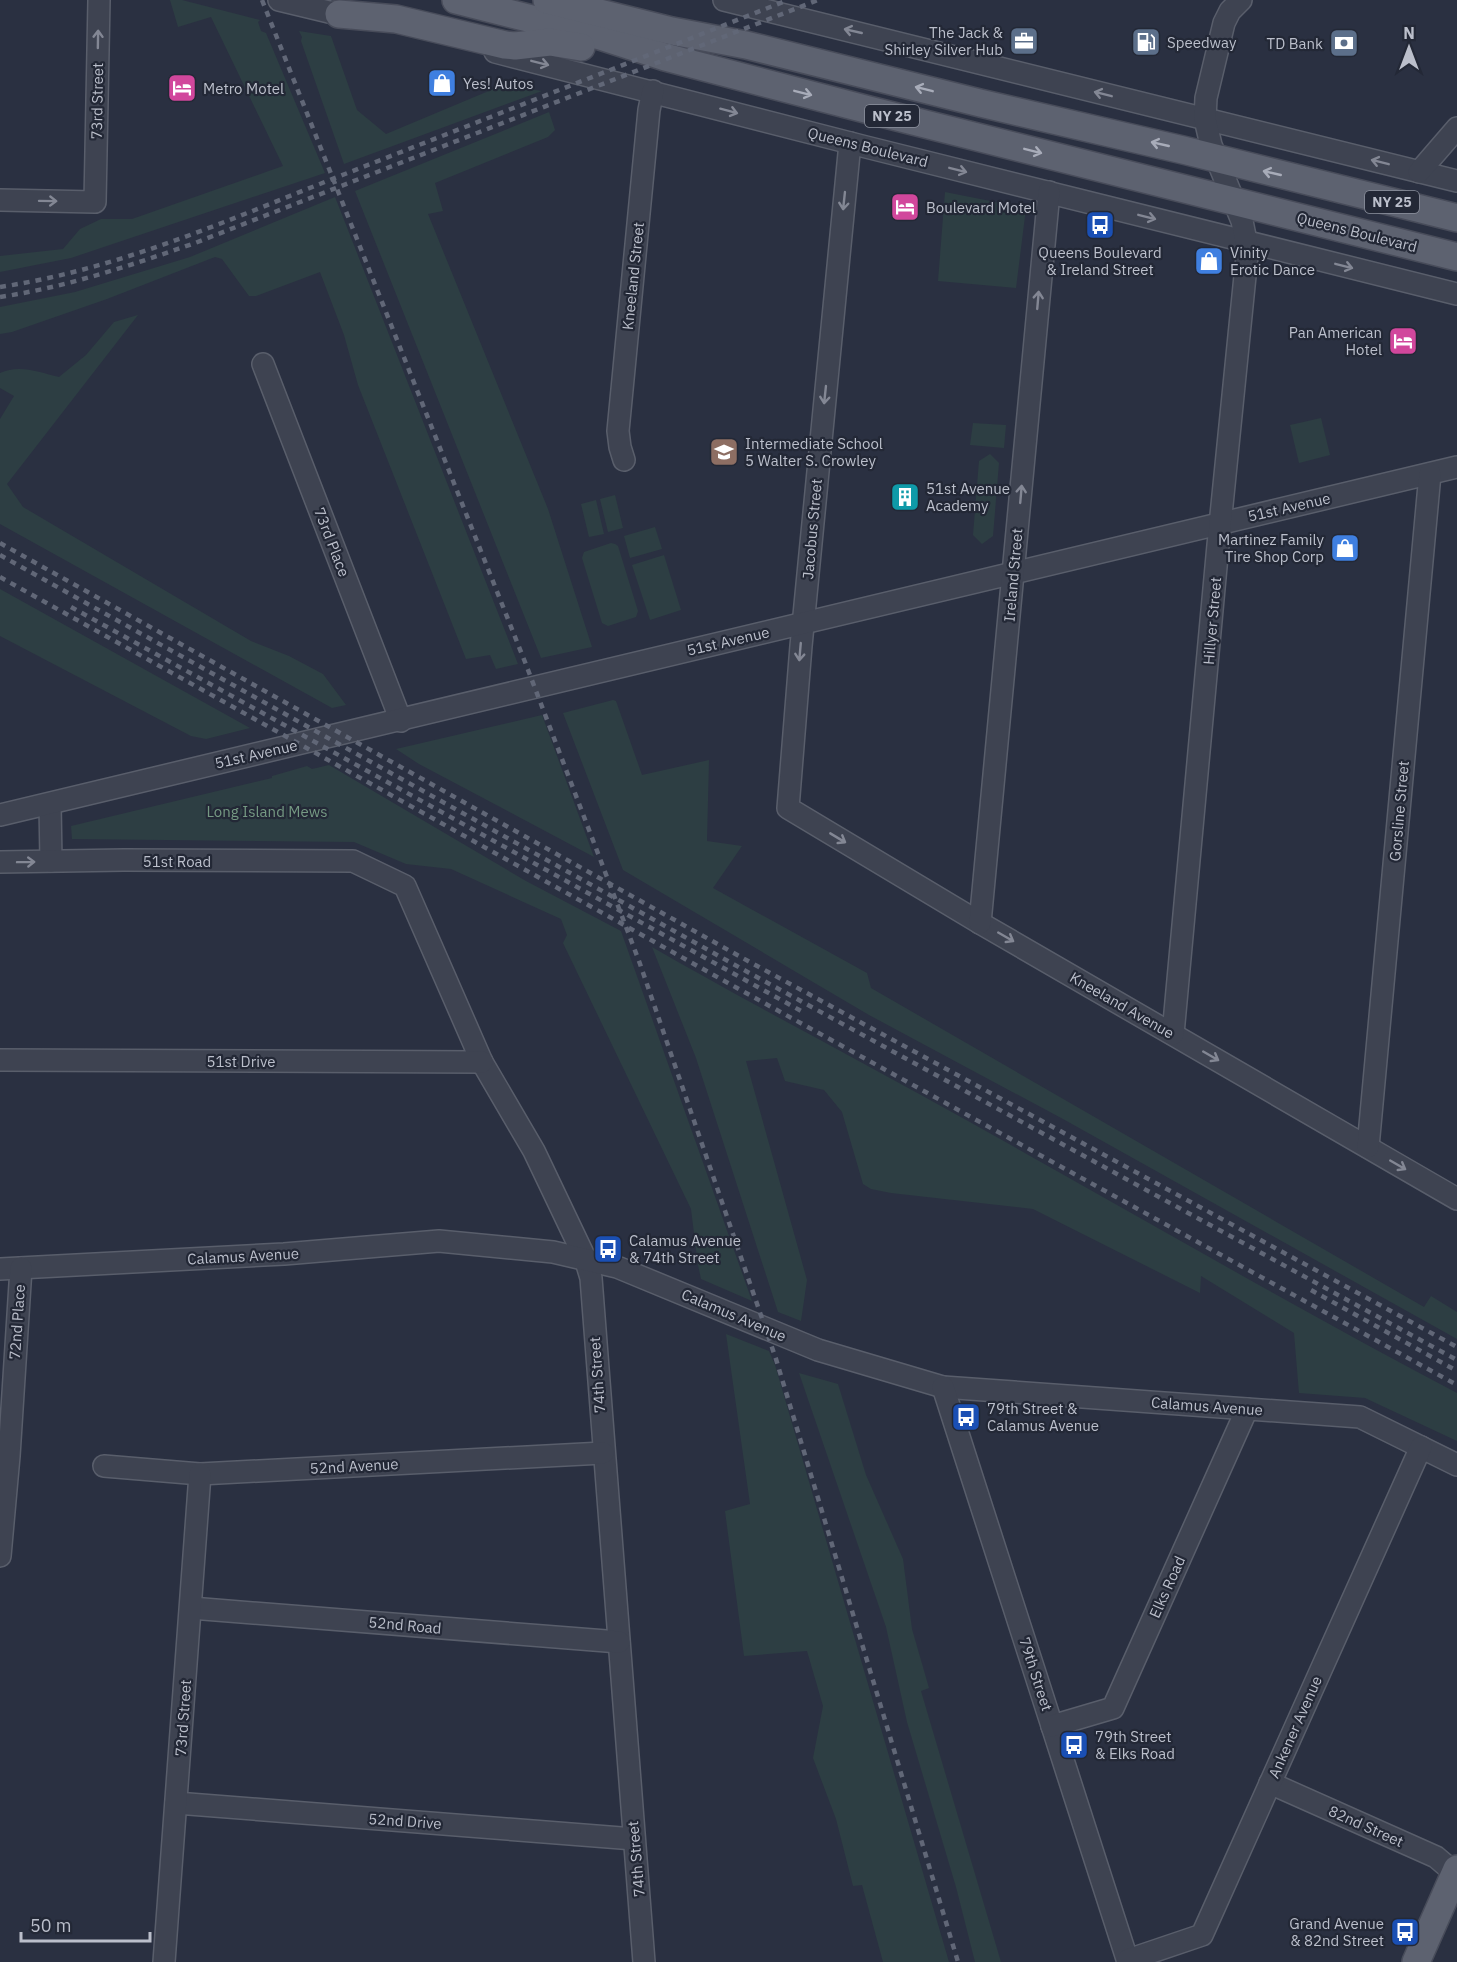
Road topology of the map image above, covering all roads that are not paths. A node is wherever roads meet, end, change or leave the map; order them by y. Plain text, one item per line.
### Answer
1 (91, 0) edge
2 (99, 0) edge
3 (279, 0) edge
4 (456, 0) edge
5 (547, 0) edge
6 (605, 0) edge
7 (724, 0) edge
8 (1241, 0) edge
9 (339, 14) junction
10 (746, 45) junction
11 (665, 57) junction
12 (653, 91) junction
13 (1205, 119) junction
14 (1457, 128) edge
15 (850, 143) junction
16 (1220, 167) junction
17 (1419, 172) junction
18 (1457, 181) edge
19 (1049, 192) junction
20 (0, 200) edge
21 (1234, 201) junction
22 (1457, 218) edge
23 (1246, 242) junction
24 (1457, 257) edge
25 (1457, 294) edge
26 (263, 364) dead end
27 (624, 460) dead end
28 (1457, 467) edge
29 (1430, 474) junction
30 (1220, 524) junction
31 (1013, 573) junction
32 (803, 623) junction
33 (401, 721) junction
34 (50, 804) junction
35 (788, 808) joint
36 (0, 815) edge
37 (51, 861) junction
38 (353, 861) joint
39 (0, 862) edge
40 (980, 922) junction
41 (1173, 1034) junction
42 (0, 1060) edge
43 (482, 1062) junction
44 (1368, 1147) junction
45 (1457, 1199) edge
46 (585, 1258) junction
47 (10, 1269) edge
48 (943, 1387) junction
49 (1247, 1409) junction
50 (1420, 1447) junction
51 (603, 1453) junction
52 (1457, 1465) edge
53 (104, 1466) dead end
54 (201, 1474) junction
55 (0, 1556) edge
56 (191, 1608) junction
57 (619, 1642) junction
58 (1052, 1725) junction
59 (1270, 1783) junction
60 (176, 1803) junction
61 (634, 1839) junction
62 (1456, 1873) edge
63 (1128, 1961) edge
64 (164, 1962) edge
65 (644, 1962) edge
66 (1416, 1962) edge

1 - 2 street
20 -> 2 street, 73rd Street
3 - 9 street, Queens Boulevard
4 - 11 main road, Queens Boulevard / NY 25
5 - 10 main road, NY 25
6 - 10 main road
13 -> 7 street
8 - 13 street
9 - 11 main road
9 -> 12 street, Queens Boulevard
16 -> 10 main road, NY 25
11 -> 21 main road, Queens Boulevard / NY 25
12 -> 15 street, Queens Boulevard
12 - 27 street, Kneeland Street
13 - 16 street, Hillyer Street
17 -> 13 street
14 - 17 street
15 -> 19 street, Queens Boulevard
15 -> 32 street, Jacobus Street
16 - 21 street, Hillyer Street
22 -> 16 main road, NY 25
17 - 18 street
19 -> 23 street, Queens Boulevard
31 -> 19 street, Ireland Street
21 - 23 street, Hillyer Street
21 - 24 main road, Queens Boulevard / NY 25
23 -> 25 street, Queens Boulevard
23 - 30 street, Hillyer Street
26 - 33 street, 73rd Place
28 - 29 street, 51st Avenue
29 - 30 street, 51st Avenue
29 - 44 street, Gorsline Street
30 - 31 street, 51st Avenue
30 - 41 street, Hillyer Street
31 - 32 street, 51st Avenue
31 - 40 street, Ireland Street
32 - 33 street, 51st Avenue
32 -> 35 street, Jacobus Street
33 - 34 street, 51st Avenue
34 - 36 street, 51st Avenue
34 - 37 street
35 -> 40 street, Kneeland Avenue
37 - 38 street, 51st Road
39 -> 37 street, 51st Road
38 - 43 street, 74th Street
40 -> 41 street, Kneeland Avenue
41 -> 44 street, Kneeland Avenue
42 - 43 street, 51st Drive
43 - 46 street, 74th Street
44 -> 45 street, Kneeland Avenue
46 - 47 street, Calamus Avenue
46 - 48 street, Calamus Avenue
46 - 51 street, 74th Street
47 - 55 street, 72nd Place
48 - 49 street, Calamus Avenue
48 - 58 street, 79th Street
49 - 50 street, Calamus Avenue
49 - 58 street, Elks Road
50 - 52 street, Calamus Avenue
50 - 59 street, Ankener Avenue
51 - 54 street, 52nd Avenue
51 - 57 street, 74th Street
53 - 54 street, 52nd Avenue
54 - 56 street, 73rd Street
56 - 57 street, 52nd Road
56 - 60 street, 73rd Street
57 - 61 street, 74th Street
58 - 63 street, 79th Street
59 - 62 street, 82nd Street
59 - 63 street, Ankener Avenue
60 - 61 street, 52nd Drive
60 - 64 street, 73rd Street
61 - 65 street, 74th Street
62 - 66 main road

